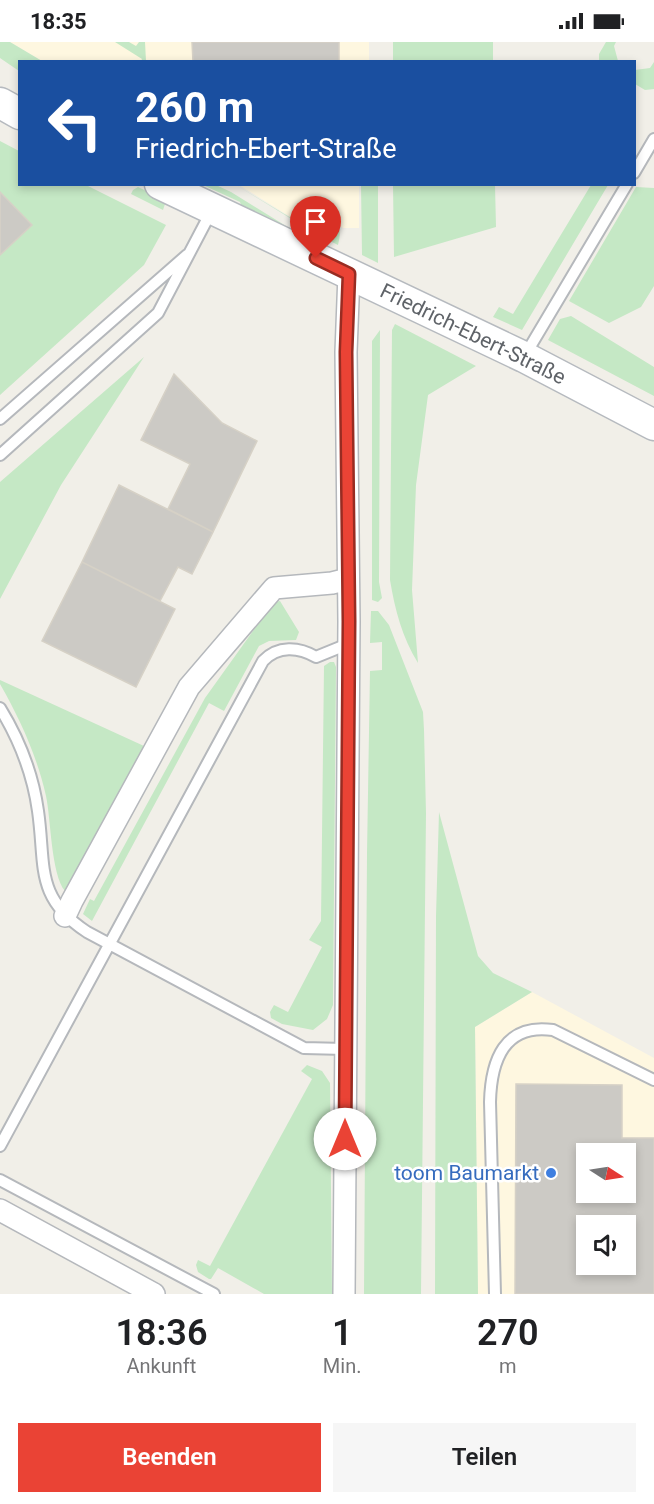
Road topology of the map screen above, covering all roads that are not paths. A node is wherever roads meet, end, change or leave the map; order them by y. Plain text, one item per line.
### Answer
1 (0, 103) edge
2 (18, 113) edge
3 (654, 139) edge
4 (636, 170) edge
5 (164, 186) edge
6 (626, 186) edge
7 (213, 209) junction
8 (191, 251) junction
9 (349, 274) junction
10 (524, 357) junction
11 (0, 419) edge
12 (654, 426) edge
13 (0, 455) edge
14 (348, 579) junction
15 (348, 644) junction
16 (0, 708) edge
17 (65, 916) junction
18 (109, 944) junction
19 (345, 1049) junction
20 (654, 1080) edge
21 (0, 1146) edge
22 (0, 1180) edge
23 (0, 1210) edge
24 (154, 1294) edge
25 (214, 1294) edge
26 (344, 1294) edge
27 (495, 1294) edge

1 - 2 street
3 - 4 lane
5 - 7 street, Friedrich-Ebert-Straße
6 - 10 lane
7 - 8 lane
7 - 9 street, Friedrich-Ebert-Straße
8 - 11 lane
8 - 13 lane
9 - 10 street, Friedrich-Ebert-Straße
9 - 14 street
10 - 12 street, Friedrich-Ebert-Straße
14 - 15 street
14 - 17 street
15 - 18 lane
15 - 19 street
16 - 17 lane
17 - 18 lane
18 - 19 lane
18 - 21 lane
19 - 26 street
20 - 27 lane
22 - 25 lane
23 - 24 street

